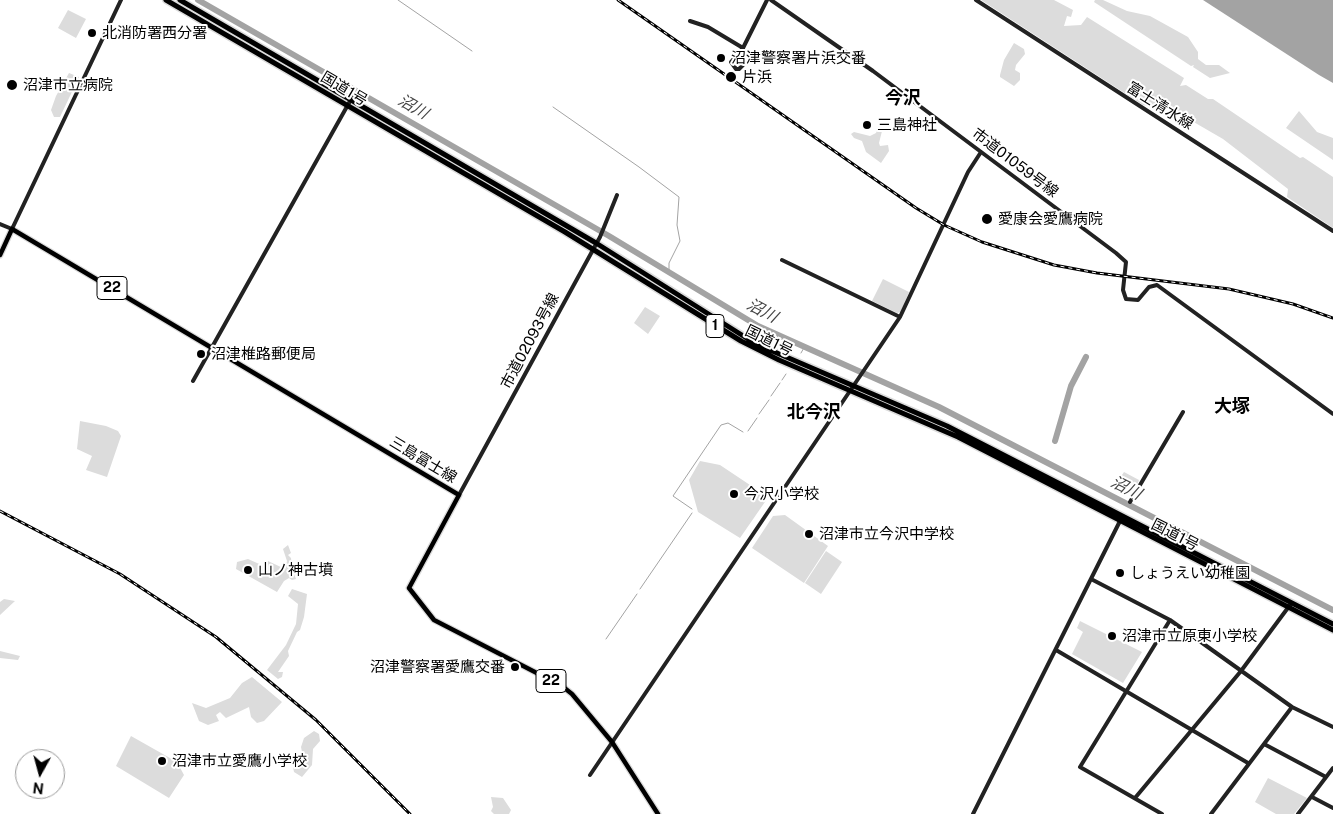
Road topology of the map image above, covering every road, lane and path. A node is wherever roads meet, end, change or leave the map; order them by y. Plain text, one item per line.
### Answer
1 (121, 0) edge
2 (166, 0) edge
3 (180, 0) edge
4 (767, 0) edge
5 (771, 0) edge
6 (976, 0) edge
7 (690, 21) dead end
8 (743, 48) junction
9 (352, 97) junction
10 (347, 106) junction
11 (981, 152) junction
12 (617, 195) dead end
13 (0, 224) edge
14 (12, 229) junction
15 (1333, 231) edge
16 (594, 246) junction
17 (0, 255) edge
18 (782, 260) dead end
19 (900, 317) junction
20 (212, 347) junction
21 (193, 381) dead end
22 (853, 388) junction
23 (1183, 412) dead end
24 (1333, 414) edge
25 (459, 496) junction
26 (1130, 502) dead end
27 (1120, 521) junction
28 (1091, 579) junction
29 (1290, 605) junction
30 (1170, 620) junction
31 (1333, 624) edge
32 (1333, 630) edge
33 (1056, 650) junction
34 (1241, 671) junction
35 (1127, 691) junction
36 (1292, 707) junction
37 (1333, 727) edge
38 (1192, 729) junction
39 (612, 742) junction
40 (1264, 744) junction
41 (1248, 763) junction
42 (1333, 768) edge
43 (590, 775) dead end
44 (1326, 777) junction
45 (1312, 797) junction
46 (1135, 798) junction
47 (1333, 808) edge
48 (658, 814) edge
49 (973, 814) edge
50 (1162, 814) edge
51 (1210, 814) edge
52 (1298, 814) edge

1 - 14 street
2 - 10 highway, 国道1号 / 1
3 - 9 highway, 国道1号 / 1
4 - 8 street
5 - 11 street, 市道01059号線
6 - 15 street, 富士清水線
7 - 8 street
8 - 8 street
9 - 10 street
9 - 16 highway, 国道1号 / 1
10 - 16 highway, 国道1号 / 1
10 - 20 street
11 - 19 street
11 - 24 street, 市道01059号線
12 - 16 street, 市道02093号線
13 - 14 street
14 - 17 main road
14 - 20 main road, 三島富士線 / 22
16 - 22 highway, 国道1号 / 1
16 - 25 street, 市道02093号線
18 - 19 street
19 - 22 street
20 - 21 street
20 - 25 main road, 三島富士線 / 22
22 - 27 highway, 国道1号 / 1
22 - 29 highway, 国道1号 / 1
22 - 39 street
23 - 26 street
25 - 39 main road, 三島富士線 / 22
27 - 28 street
27 - 29 highway, 国道1号 / 1
28 - 30 street
28 - 33 street
29 - 31 highway, 国道1号 / 1
29 - 32 highway, 国道1号 / 1
29 - 34 street
30 - 34 street
30 - 35 street
33 - 35 street
33 - 49 street
34 - 36 street
34 - 38 street
35 - 38 street
35 - 46 street
36 - 37 street
36 - 40 street
38 - 41 street
38 - 46 street
39 - 43 street
39 - 48 main road, 三島富士線 / 22
40 - 41 street
40 - 44 street
41 - 51 street
42 - 44 street
44 - 45 street
45 - 47 street
45 - 52 street
46 - 50 street

